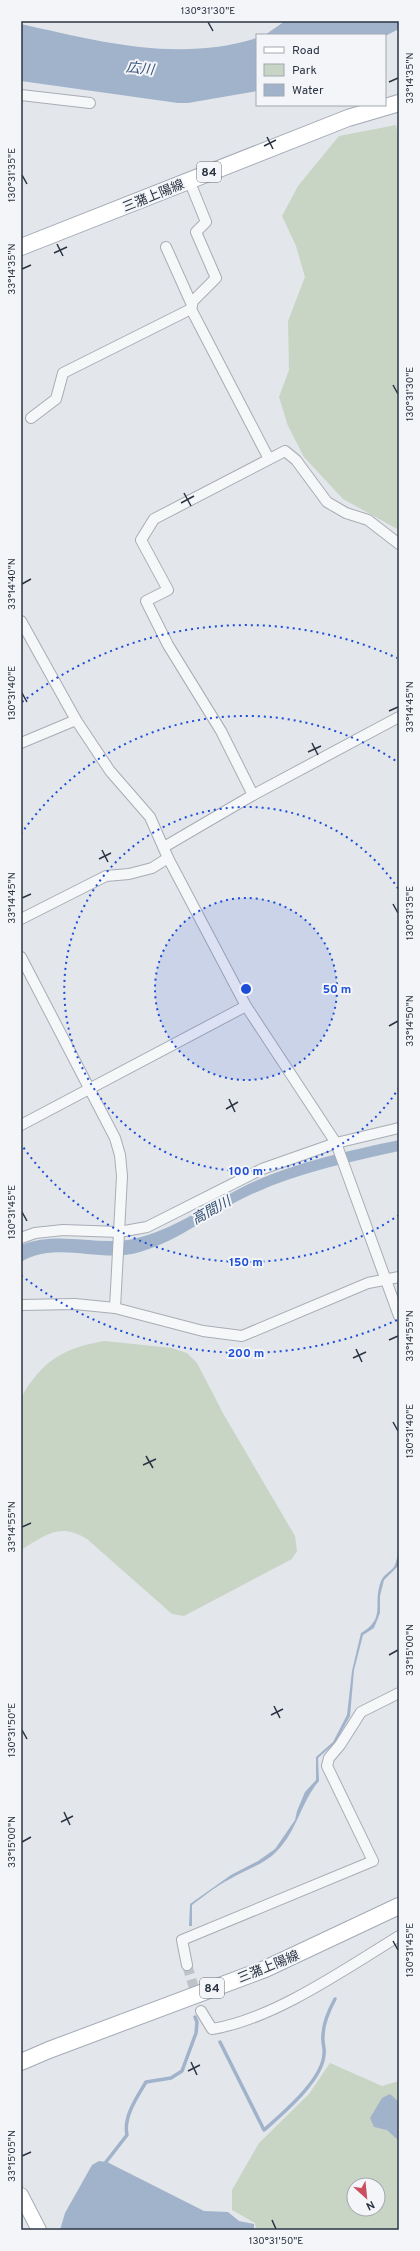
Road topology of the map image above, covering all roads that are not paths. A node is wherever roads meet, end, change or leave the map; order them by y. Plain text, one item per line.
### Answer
1 (21, 94) edge
2 (399, 102) edge
3 (90, 103) dead end
4 (189, 180) junction
5 (166, 247) dead end
6 (21, 248) edge
7 (191, 307) junction
8 (31, 418) dead end
9 (269, 459) junction
10 (399, 544) edge
11 (21, 621) edge
12 (399, 716) edge
13 (76, 720) junction
14 (21, 743) edge
15 (253, 795) junction
16 (164, 847) junction
17 (168, 858) junction
18 (21, 919) edge
19 (21, 957) edge
20 (246, 1006) junction
21 (89, 1089) junction
22 (21, 1125) edge
23 (399, 1128) edge
24 (336, 1144) junction
25 (119, 1235) junction
26 (21, 1238) edge
27 (399, 1277) edge
28 (386, 1280) junction
29 (21, 1305) edge
30 (115, 1308) junction
31 (399, 1316) edge
32 (399, 1693) edge
33 (399, 1906) edge
34 (399, 1936) edge
35 (187, 1965) tunnel mouth
36 (201, 2011) tunnel mouth
37 (21, 2062) edge
38 (21, 2195) edge
39 (39, 2230) edge

1 - 3 street
2 - 4 main road, 三潴上陽線 / 84
4 - 6 main road, 三潴上陽線 / 84
4 - 7 street
5 - 7 street
7 - 8 street
7 - 9 street
9 - 10 street
9 - 15 street
11 - 13 street
12 - 15 street
13 - 14 street
13 - 16 street
15 - 16 street
16 - 17 street
17 - 18 street
17 - 20 street
19 - 21 street
20 - 21 street
20 - 24 street
21 - 22 street
21 - 25 street
23 - 24 street
24 - 25 street
24 - 28 street
25 - 26 street
25 - 30 street
27 - 28 street
28 - 30 street
28 - 31 street
29 - 30 street
32 - 35 street
33 - 37 main road, 三潴上陽線 / 84
34 - 36 street
38 - 39 street

